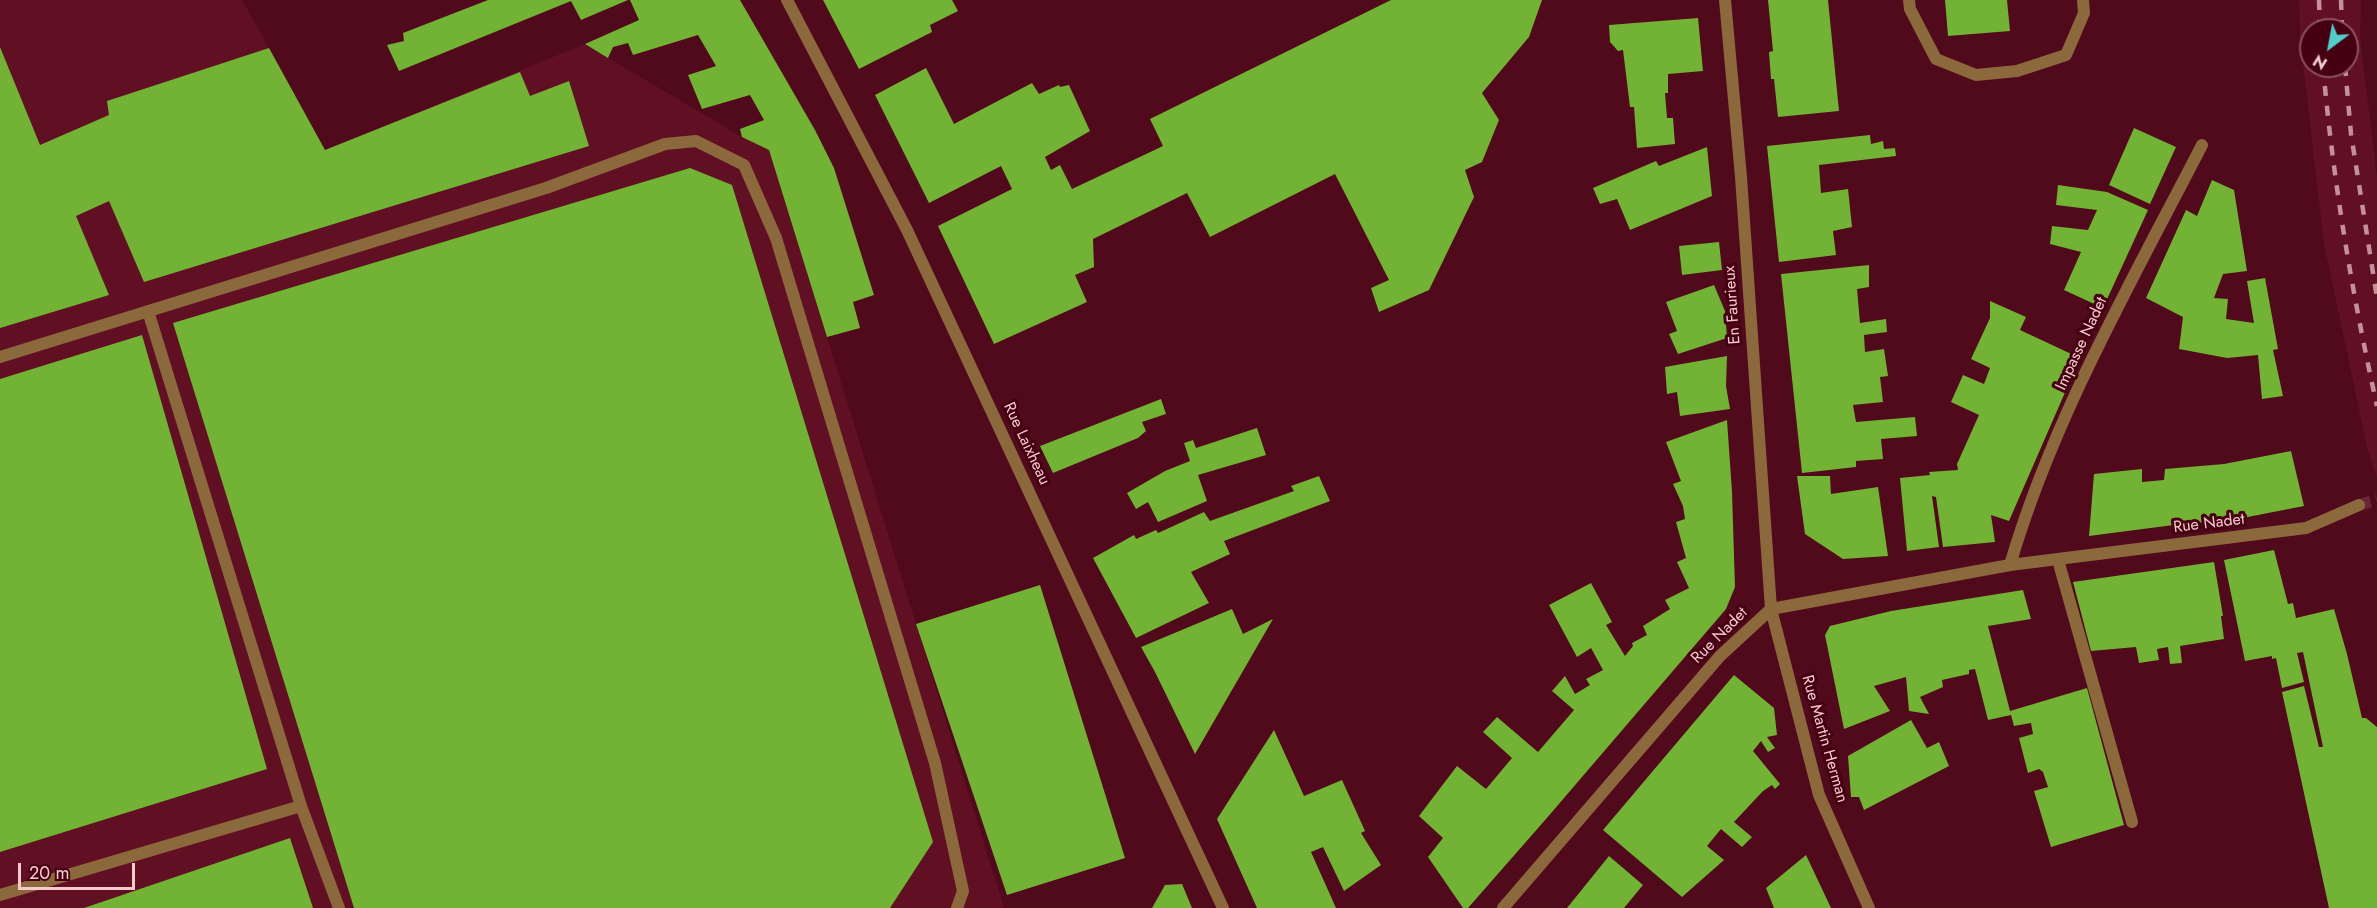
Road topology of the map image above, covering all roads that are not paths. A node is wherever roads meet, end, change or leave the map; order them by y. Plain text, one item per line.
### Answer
1 (787, 0) edge
2 (1725, 0) edge
3 (1909, 0) edge
4 (2083, 0) edge
5 (2202, 145) dead end
6 (148, 311) junction
7 (0, 357) edge
8 (2359, 505) tunnel mouth
9 (2058, 560) junction
10 (2010, 565) junction
11 (1771, 609) junction
12 (301, 806) junction
13 (2132, 822) dead end
14 (0, 895) edge
15 (339, 908) edge
16 (957, 908) edge
17 (1223, 908) edge
18 (1503, 908) edge
19 (1869, 908) edge

1 - 17 street, Rue Laixheau
2 - 11 street, En Faurieux
3 - 4 street
5 - 10 street, Impasse Nadet
6 - 7 street
6 - 12 street
6 - 16 street
8 - 9 street, Rue Nadet
9 - 10 street, Rue Nadet
9 - 13 street
10 - 11 street, Rue Nadet
11 - 18 street, Rue Nadet
11 - 19 street, Rue Martin Herman
12 - 14 street
12 - 15 street

